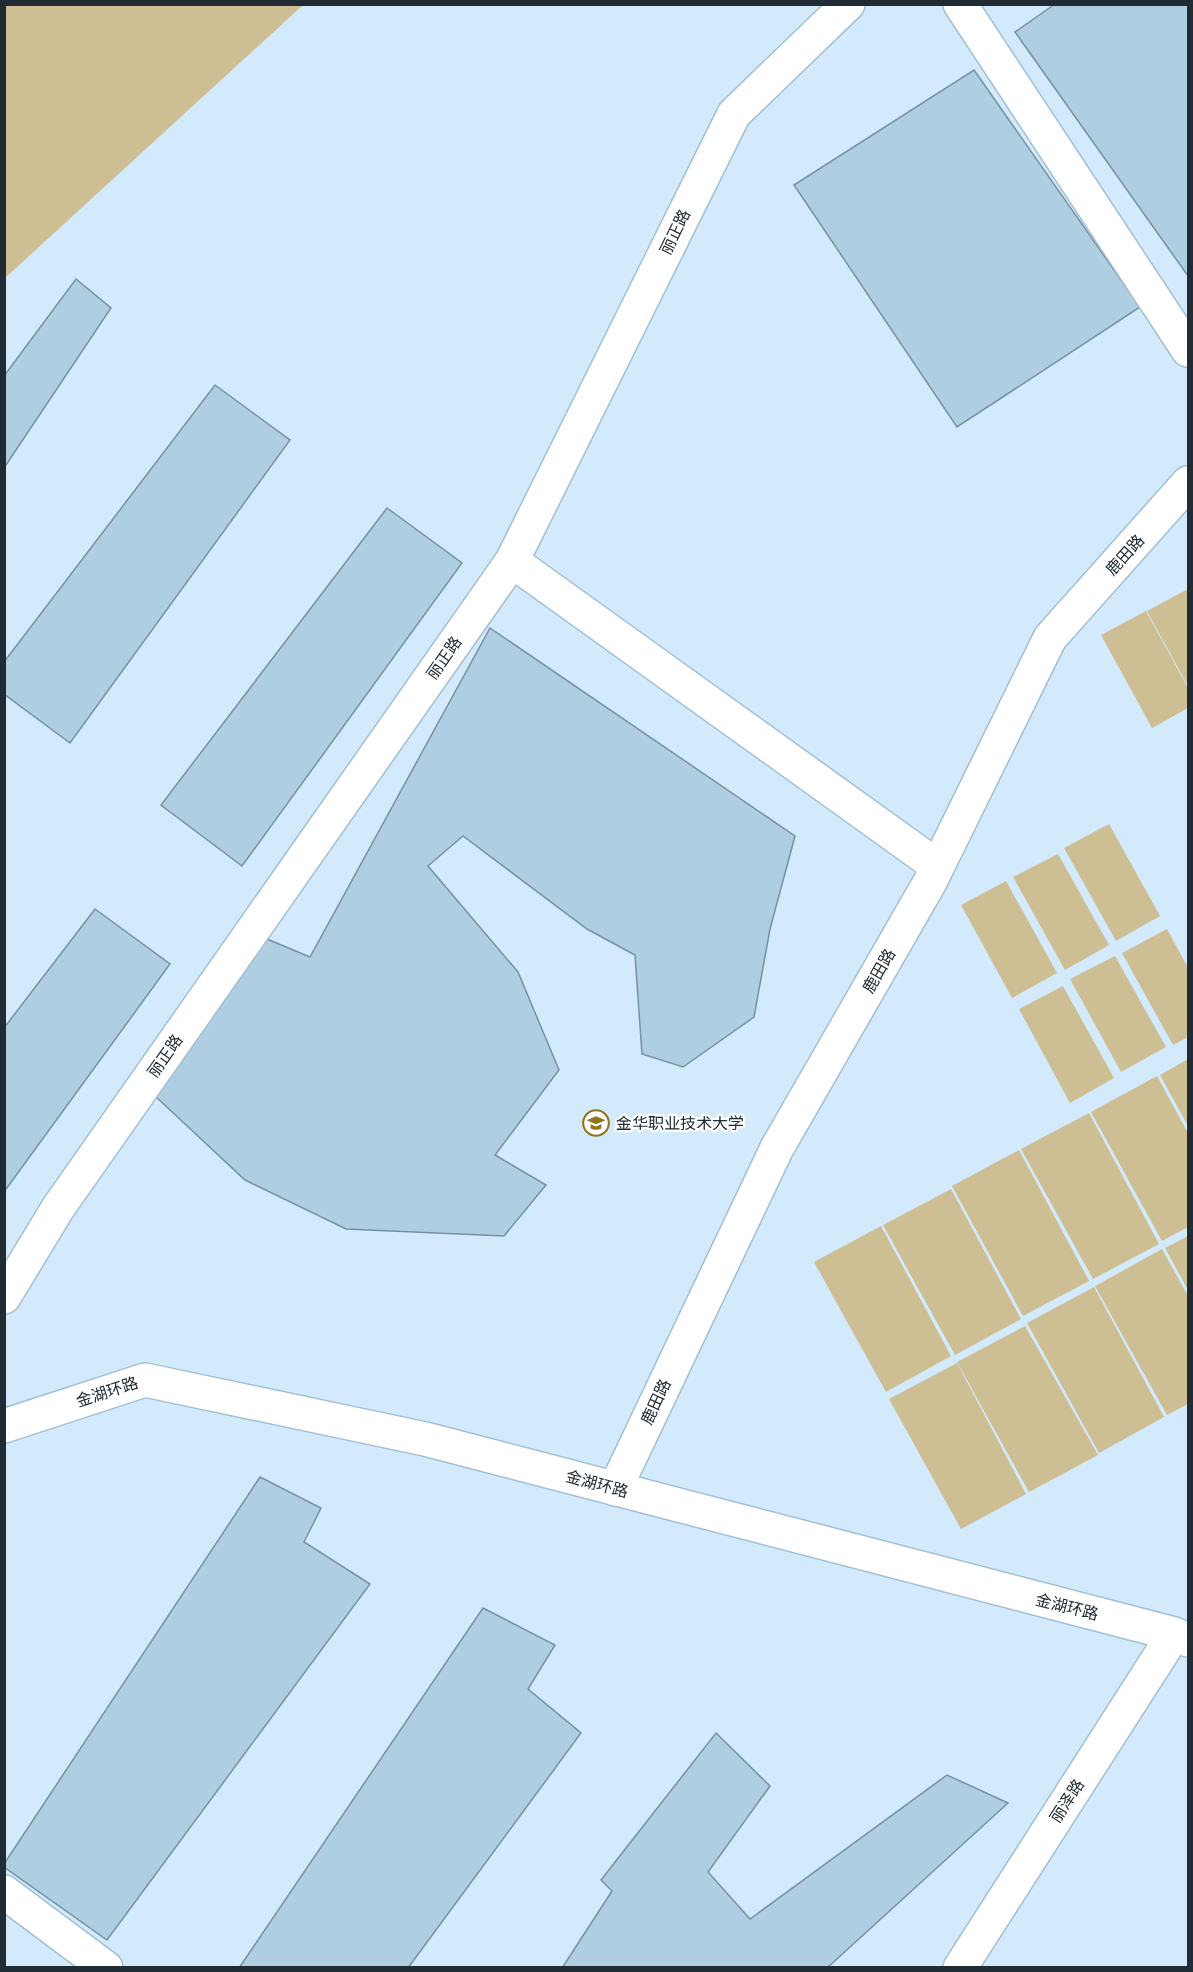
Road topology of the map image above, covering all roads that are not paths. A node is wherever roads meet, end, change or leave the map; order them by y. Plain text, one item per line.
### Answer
1 (848, 4) edge
2 (960, 4) edge
3 (1188, 350) edge
4 (1188, 483) edge
5 (512, 561) junction
6 (937, 866) junction
7 (4, 1297) edge
8 (4, 1426) edge
9 (615, 1489) junction
10 (1181, 1637) edge
11 (4, 1892) edge
12 (106, 1968) edge
13 (960, 1968) edge

1 - 5 street, 丽正路
2 - 3 street
4 - 6 street, 鹿田路
5 - 6 street
5 - 7 street, 丽正路
6 - 9 street, 鹿田路
8 - 9 street, 金湖环路
9 - 10 street, 金湖环路
10 - 13 street, 丽泽路
11 - 12 street

